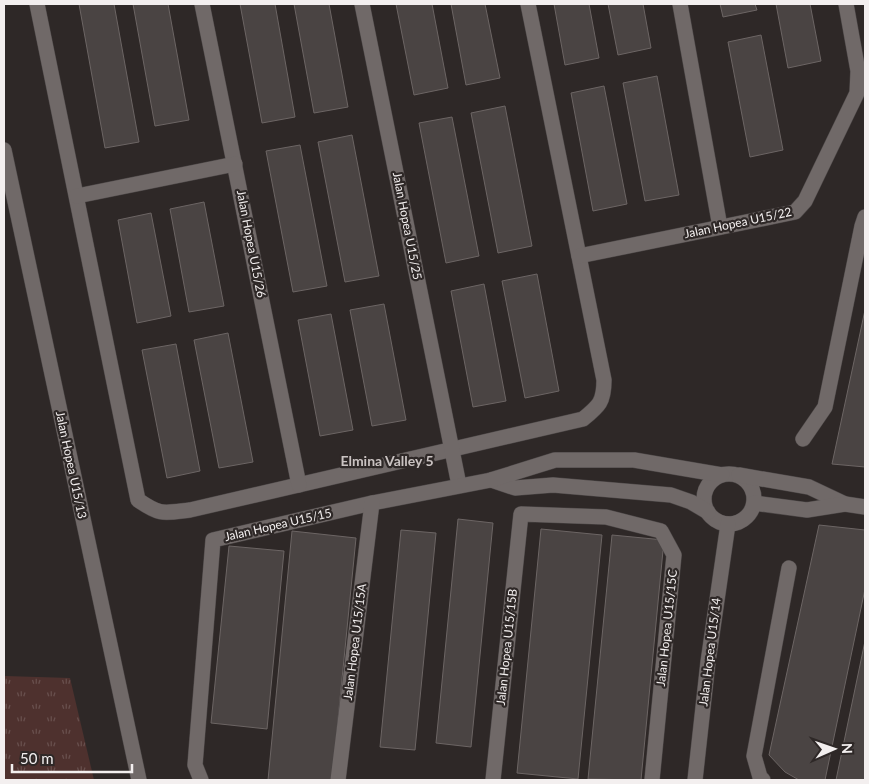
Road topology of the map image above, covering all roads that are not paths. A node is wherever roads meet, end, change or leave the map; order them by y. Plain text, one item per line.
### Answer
1 (37, 4) edge
2 (202, 4) edge
3 (362, 4) edge
4 (528, 4) edge
5 (680, 4) edge
6 (846, 4) edge
7 (4, 150) edge
8 (234, 164) junction
9 (77, 196) junction
10 (865, 217) edge
11 (720, 227) junction
12 (579, 256) junction
13 (803, 439) dead end
14 (452, 449) junction
15 (729, 474) junction
16 (491, 480) junction
17 (299, 485) junction
18 (459, 485) junction
19 (754, 503) junction
20 (372, 504) junction
21 (845, 504) junction
22 (865, 506) edge
23 (708, 512) junction
24 (521, 514) joint
25 (728, 524) junction
26 (789, 568) dead end
27 (139, 780) edge
28 (201, 780) edge
29 (338, 780) edge
30 (493, 780) edge
31 (652, 780) edge
32 (695, 780) edge
33 (762, 780) edge

1 - 9 street
2 - 8 street, Jalan Hopea U15/26
3 - 14 street, Jalan Hopea U15/25
4 - 12 street
5 - 11 street
6 - 11 street, Jalan Hopea U15/22
7 - 27 street, Jalan Hopea U15/13
8 - 9 street
8 - 17 street, Jalan Hopea U15/26
9 - 17 street
10 - 13 street
11 - 12 street, Jalan Hopea U15/22
12 - 14 street
14 - 17 street
14 - 18 street, Jalan Hopea U15/25
15 - 16 street, Jalan Hopea U15/15
15 - 19 street
15 - 21 street, Jalan Hopea U15/15
15 - 23 street
16 - 18 street, Jalan Hopea U15/15
16 - 23 street, Jalan Hopea U15/15
18 - 20 street, Jalan Hopea U15/15
19 - 21 street
19 - 25 street
20 - 28 street, Jalan Hopea U15/15
20 - 29 street, Jalan Hopea U15/15A
21 - 22 street
23 - 25 street
24 - 30 street, Jalan Hopea U15/15B
24 - 31 street, Jalan Hopea U15/15C
25 - 32 street, Jalan Hopea U15/14
26 - 33 street

